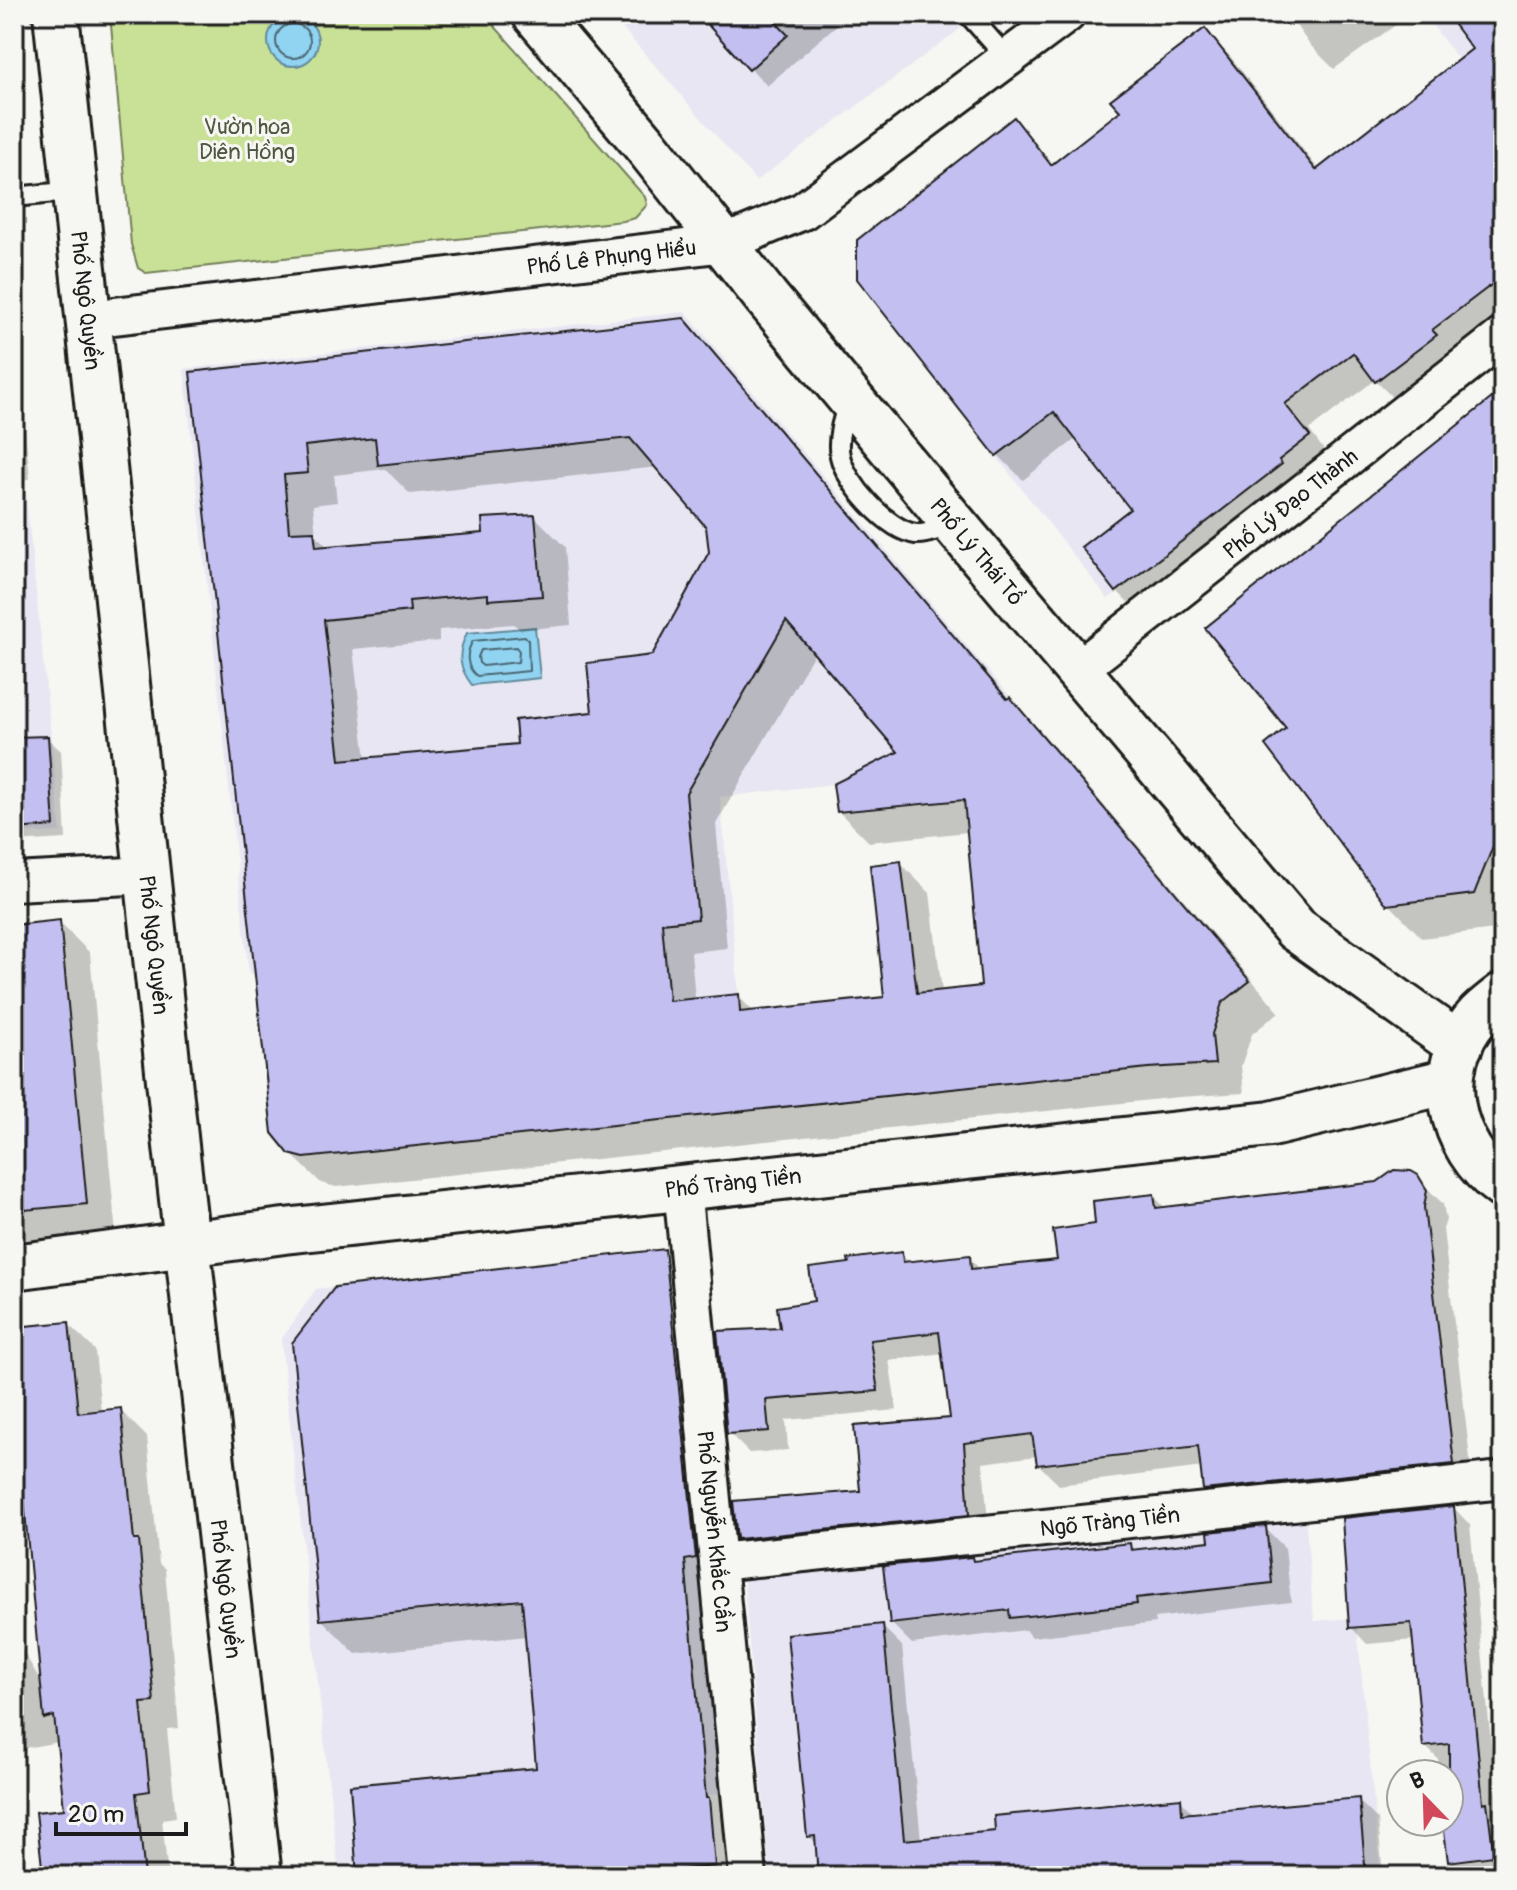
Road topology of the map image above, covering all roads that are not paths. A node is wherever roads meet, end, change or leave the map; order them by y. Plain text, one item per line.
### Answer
1 (56, 14) edge
2 (535, 14) edge
3 (968, 14) edge
4 (1067, 14) edge
5 (1007, 58) junction
6 (75, 191) junction
7 (14, 197) edge
8 (726, 243) junction
9 (89, 319) junction
10 (1503, 336) edge
11 (1076, 671) junction
12 (149, 875) junction
13 (14, 882) edge
14 (1503, 995) edge
15 (1455, 1063) junction
16 (1503, 1186) edge
17 (682, 1187) junction
18 (187, 1245) junction
19 (14, 1267) edge
20 (1503, 1480) edge
21 (718, 1562) junction
22 (259, 1876) edge
23 (748, 1876) edge

1 - 6 street, Phố Ngô Quyền
2 - 8 street, Phố Lý Thái Tổ
3 - 5 lane
4 - 5 street, Phố Lê Phụng Hiểu
5 - 8 street, Phố Lê Phụng Hiểu
6 - 7 lane
6 - 9 street, Phố Ngô Quyền
8 - 9 street, Phố Lê Phụng Hiểu
8 - 11 street, Phố Lý Thái Tổ
9 - 12 street, Phố Ngô Quyền
10 - 11 street, Phố Lý Đạo Thành
11 - 15 street, Phố Lý Thái Tổ
12 - 13 street
12 - 18 street, Phố Ngô Quyền
14 - 15 street
15 - 16 street
15 - 17 street, Phố Tràng Tiền
17 - 18 street, Phố Tràng Tiền
17 - 21 street, Phố Nguyễn Khắc Cần
18 - 19 street, Phố Tràng Tiền
18 - 22 street, Phố Ngô Quyền
20 - 21 street, Ngõ Tràng Tiền
21 - 23 street, Phố Nguyễn Khắc Cần

